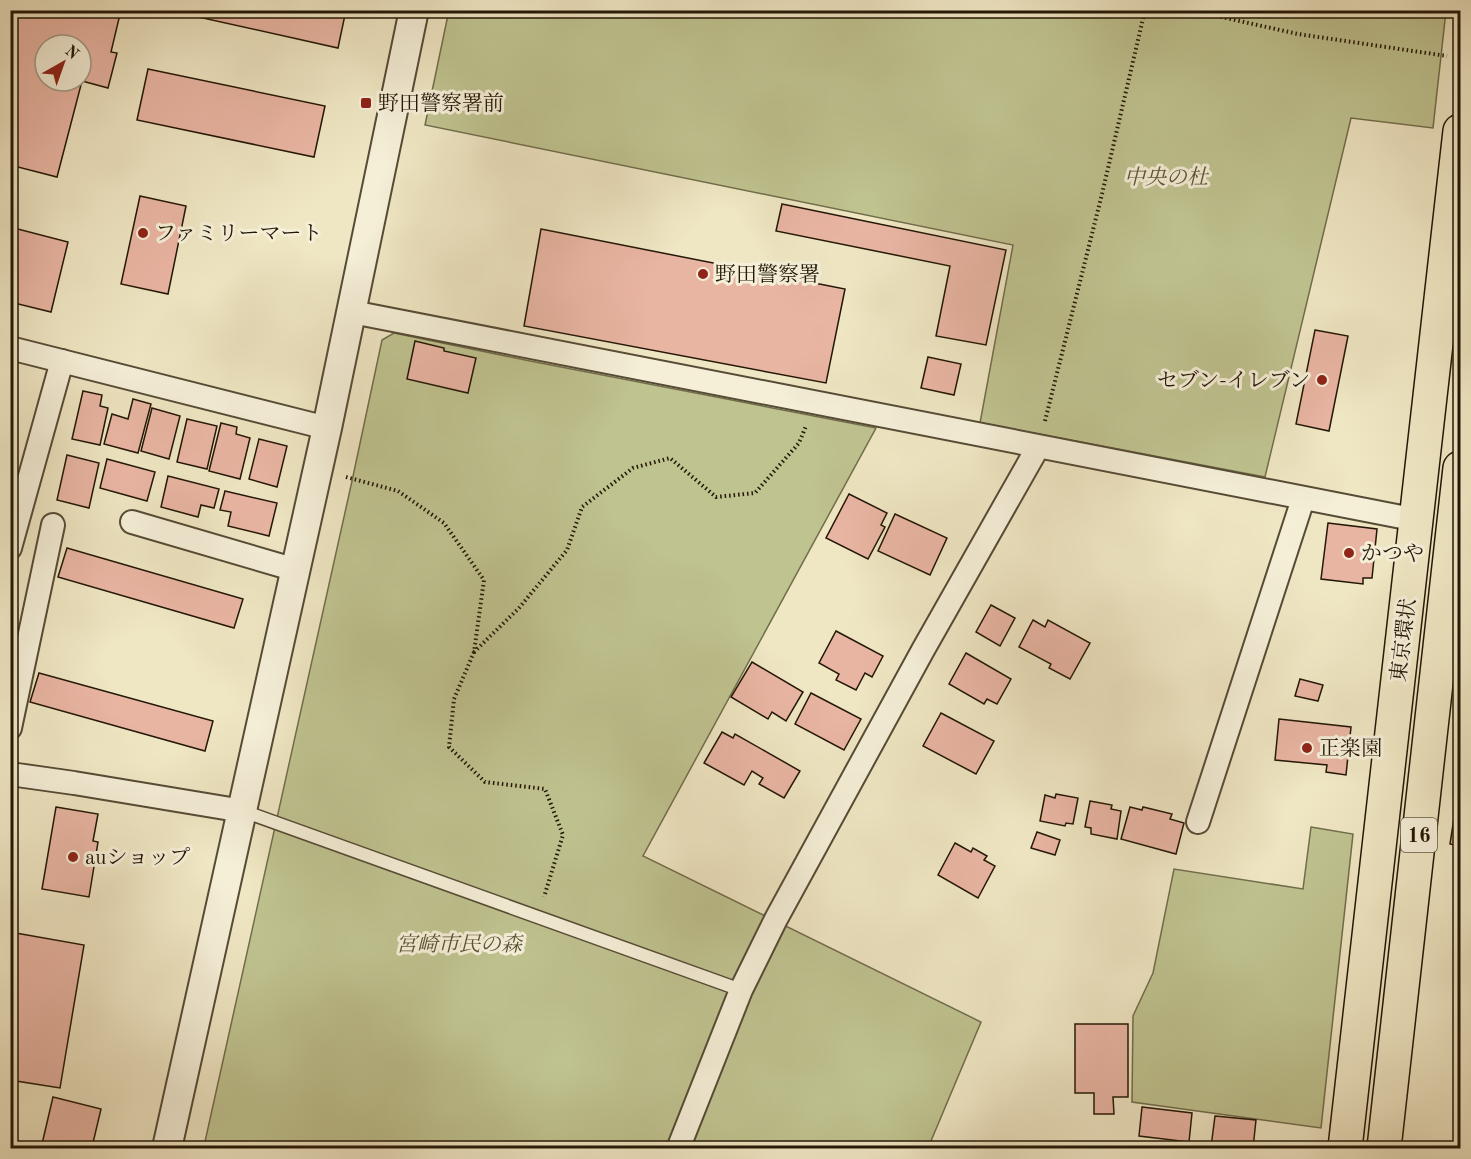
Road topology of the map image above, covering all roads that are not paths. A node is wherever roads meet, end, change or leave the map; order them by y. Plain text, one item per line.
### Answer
1 (414, 10) edge
2 (1461, 131) edge
3 (352, 312) junction
4 (10, 348) edge
5 (62, 361) junction
6 (327, 428) junction
7 (1038, 447) junction
8 (1461, 468) edge
9 (1303, 499) junction
10 (1417, 520) junction
11 (132, 522) dead end
12 (1457, 523) edge
13 (53, 525) dead end
14 (10, 548) edge
15 (296, 570) junction
16 (10, 728) edge
17 (10, 774) edge
18 (243, 811) junction
19 (1198, 822) dead end
20 (741, 990) junction
21 (167, 1149) edge
22 (680, 1149) edge
23 (1345, 1149) edge
24 (1384, 1149) edge

1 - 3 street
2 - 10 highway, 東京環状 / 16
3 - 6 street
3 - 7 street
4 - 5 street
5 - 6 street
5 - 14 street
6 - 15 street
7 - 9 street
7 - 20 street
8 - 12 highway, 東京環状 / 16
9 - 10 street
9 - 19 street
10 - 12 street
10 - 23 highway, 東京環状 / 16
11 - 15 street
12 - 24 highway, 東京環状 / 16
13 - 16 street
15 - 18 street
17 - 18 street
18 - 20 lane
18 - 21 street
20 - 22 street

